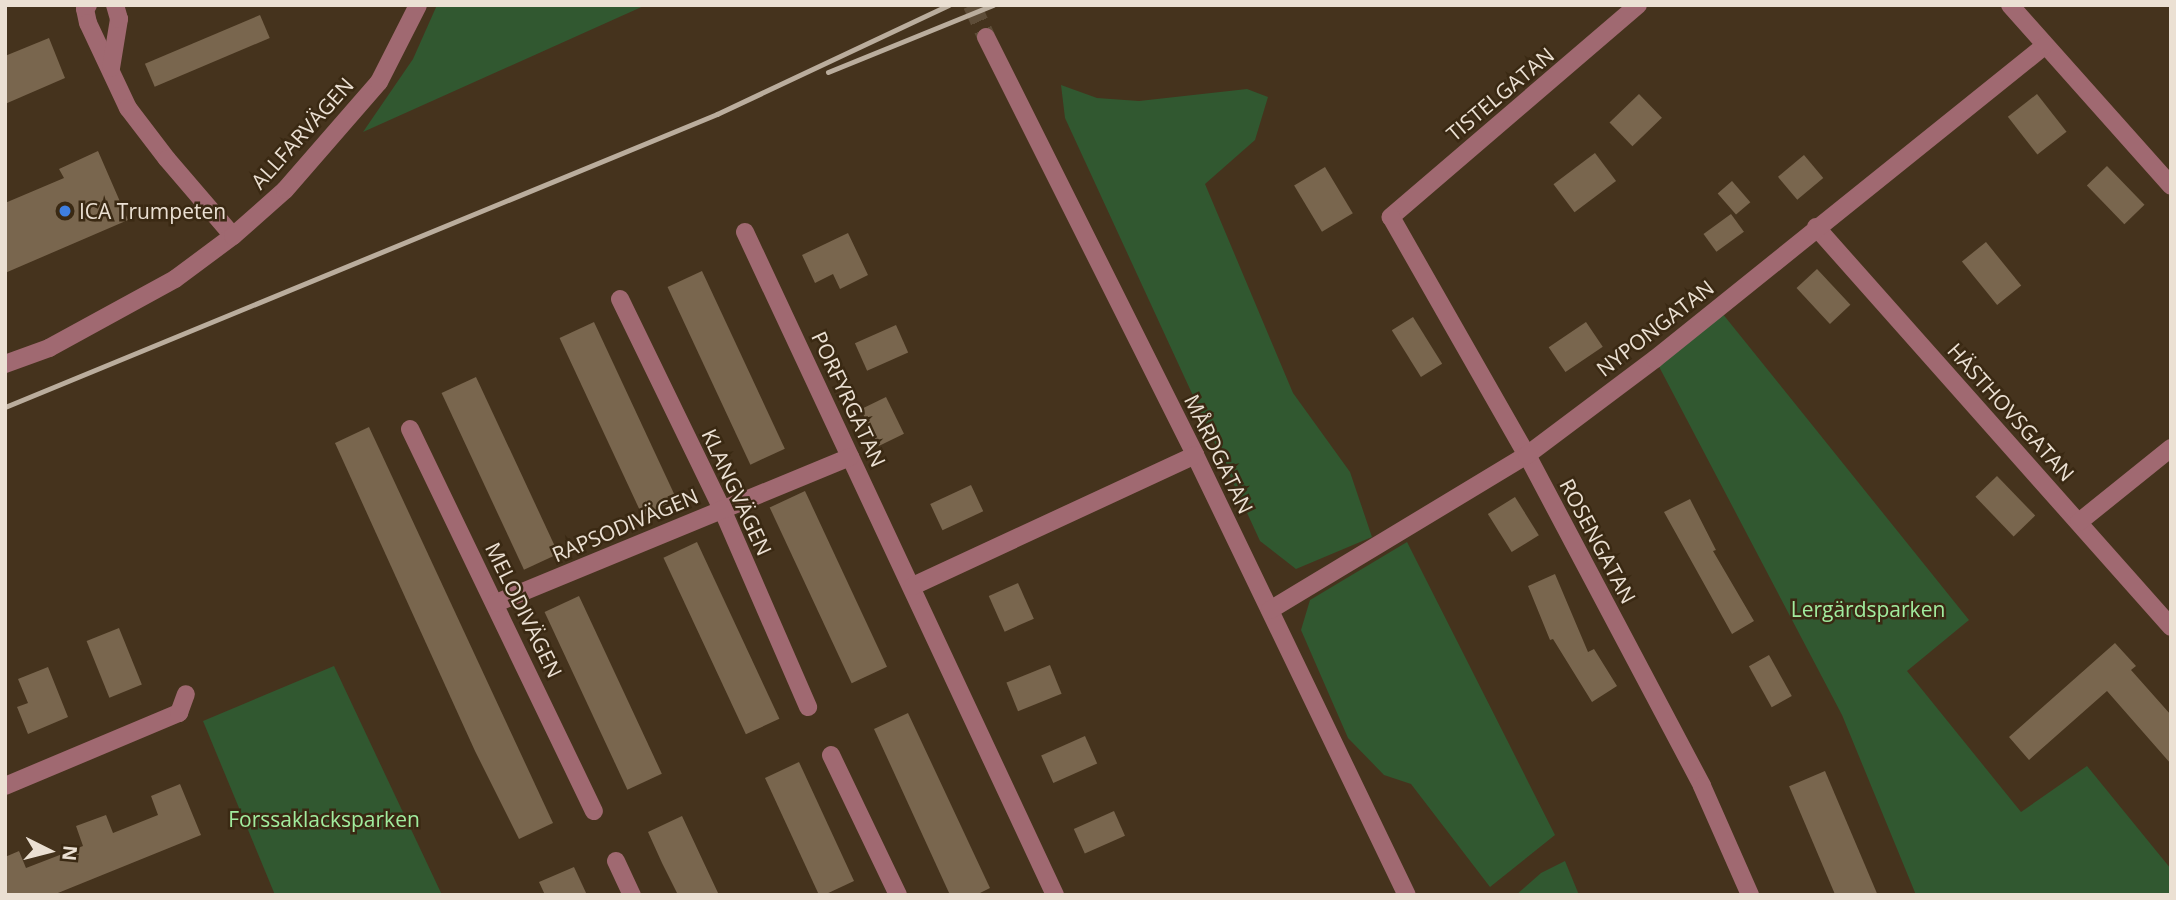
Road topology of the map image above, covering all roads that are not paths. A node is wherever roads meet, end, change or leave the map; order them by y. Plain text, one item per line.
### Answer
1 (88, 5) edge
2 (115, 5) edge
3 (418, 5) edge
4 (1639, 5) edge
5 (2010, 5) edge
6 (986, 37) tunnel mouth
7 (2044, 46) junction
8 (111, 68) junction
9 (2171, 186) edge
10 (1391, 217) joint
11 (1816, 227) junction
12 (745, 232) dead end
13 (233, 236) junction
14 (620, 299) dead end
15 (5, 364) edge
16 (410, 429) dead end
17 (2171, 448) edge
18 (1195, 455) junction
19 (1527, 455) junction
20 (850, 457) junction
21 (722, 509) junction
22 (2079, 522) junction
23 (913, 586) junction
24 (496, 603) junction
25 (1270, 610) junction
26 (2171, 627) edge
27 (186, 694) dead end
28 (808, 707) dead end
29 (831, 755) dead end
30 (5, 786) edge
31 (594, 811) dead end
32 (616, 861) dead end
33 (1050, 893) edge
34 (632, 895) edge
35 (898, 895) edge
36 (1407, 895) edge
37 (1750, 895) edge

1 - 8 street
2 - 8 street
3 - 13 street, ALLFARVÄGEN
4 - 10 street, TISTELGATAN
5 - 7 street
6 - 18 street, MÅRDGATAN
7 - 9 street
7 - 11 street, NYPONGATAN
8 - 13 street
10 - 19 street, ROSENGATAN
11 - 19 street, NYPONGATAN
11 - 22 street, HÄSTHOVSGATAN
12 - 20 street, PORFYRGATAN
13 - 15 street, ALLFARVÄGEN
14 - 21 street, KLANGVÄGEN
16 - 24 street, MELODIVÄGEN
17 - 22 street
18 - 23 street
18 - 25 street, MÅRDGATAN
19 - 25 street, NYPONGATAN
19 - 37 street, ROSENGATAN
20 - 21 street, RAPSODIVÄGEN
20 - 23 street, PORFYRGATAN
21 - 24 street, RAPSODIVÄGEN
21 - 28 street, KLANGVÄGEN
22 - 26 street, HÄSTHOVSGATAN
23 - 33 street, PORFYRGATAN
24 - 31 street, MELODIVÄGEN
25 - 36 street, MÅRDGATAN
27 - 30 street
29 - 35 street
32 - 34 street

